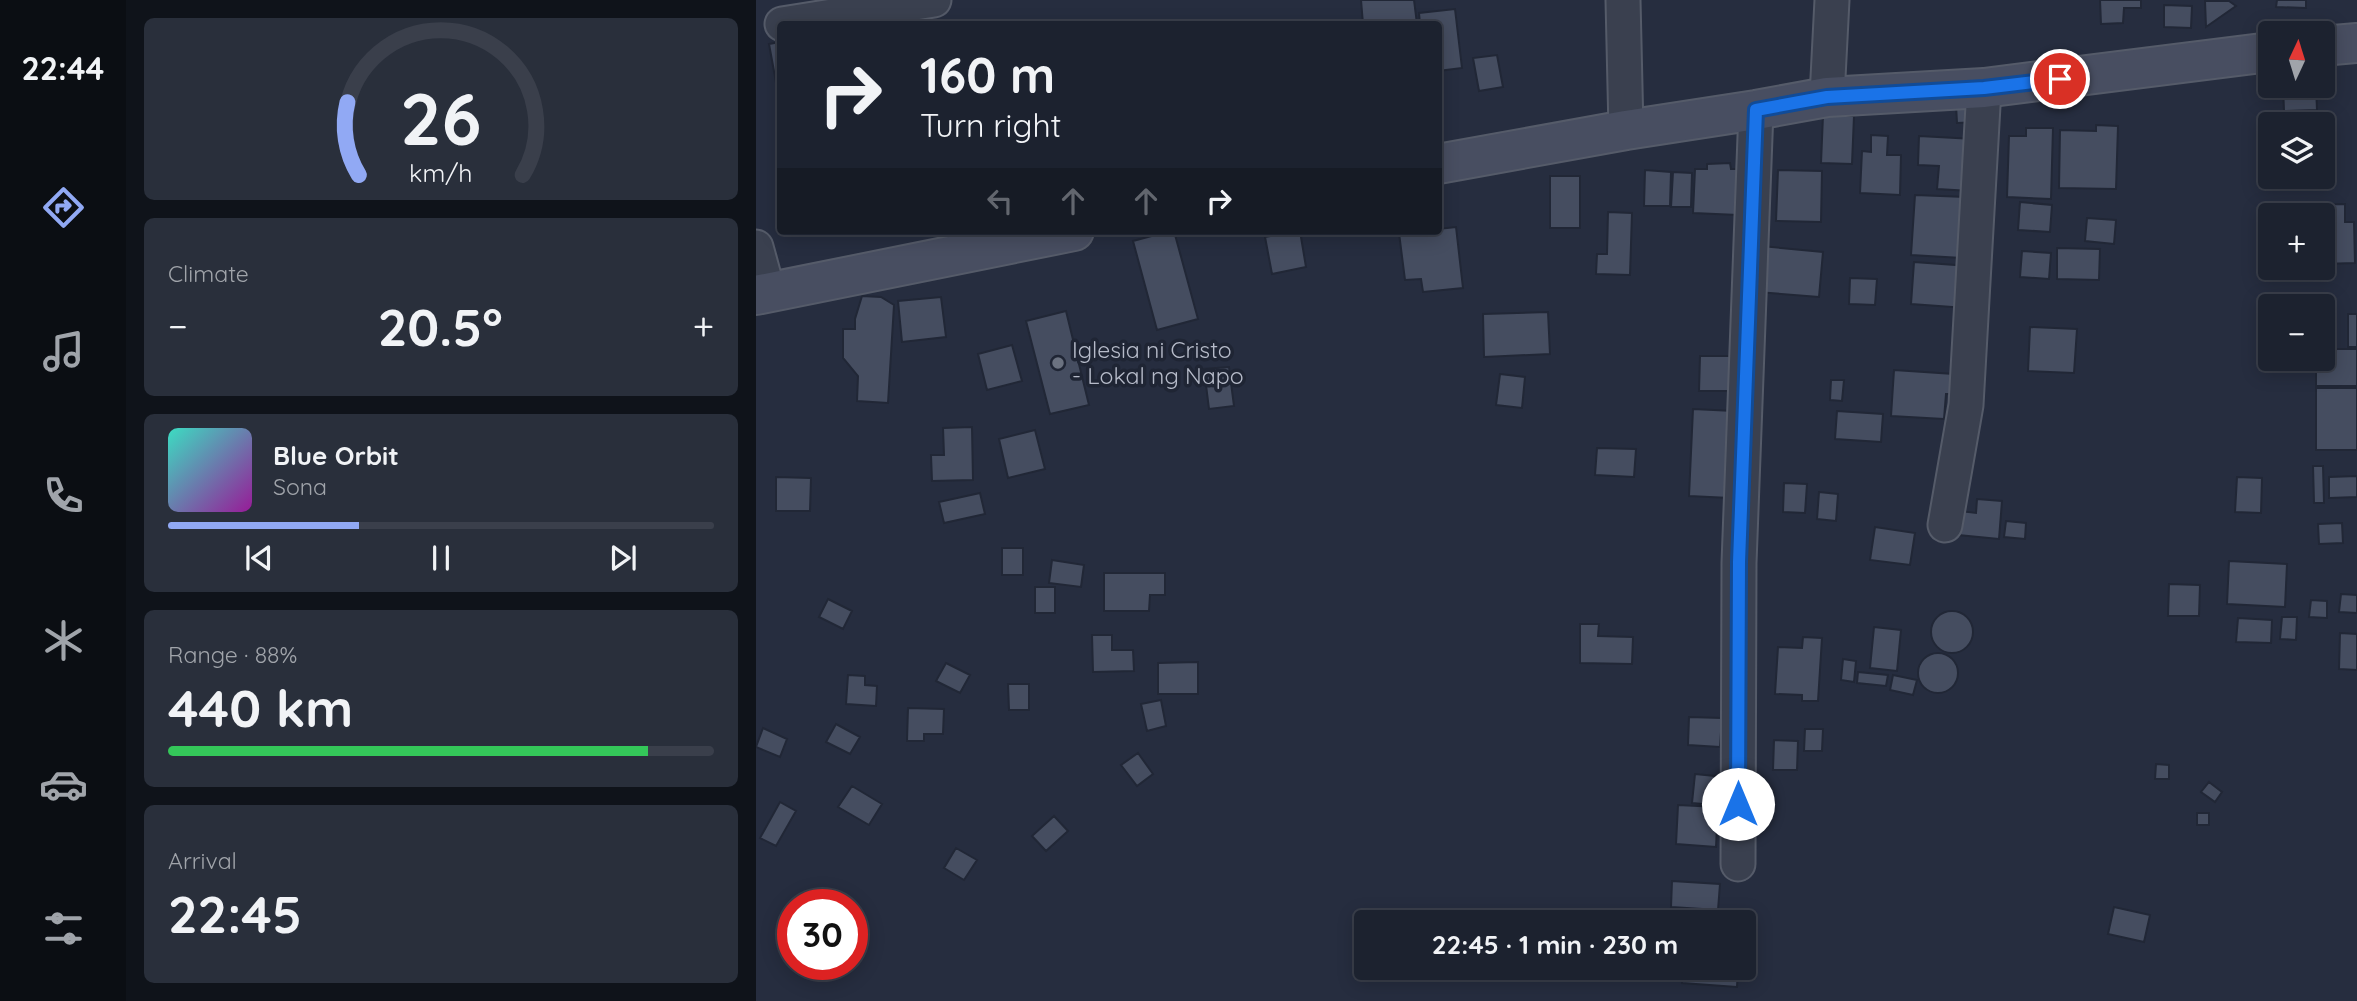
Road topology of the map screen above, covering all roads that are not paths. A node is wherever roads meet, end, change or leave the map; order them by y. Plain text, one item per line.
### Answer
1 (934, 0) edge
2 (1623, 0) edge
3 (1832, 0) edge
4 (805, 21) edge
5 (777, 26) edge
6 (756, 29) edge
7 (2357, 43) edge
8 (2335, 45) edge
9 (2258, 54) edge
10 (1984, 88) junction
11 (1827, 97) junction
12 (1756, 110) junction
13 (1626, 130) junction
14 (1442, 163) edge
15 (1054, 235) edge
16 (756, 247) edge
17 (762, 293) edge
18 (1945, 525) dead end
19 (1738, 864) dead end

1 - 4 street
2 - 13 street
3 - 11 street
5 - 6 street
7 - 8 main road
9 - 10 main road
10 - 11 main road
10 - 18 street
11 - 12 main road
12 - 13 main road
12 - 19 street
13 - 14 main road
15 - 17 main road
16 - 17 street

